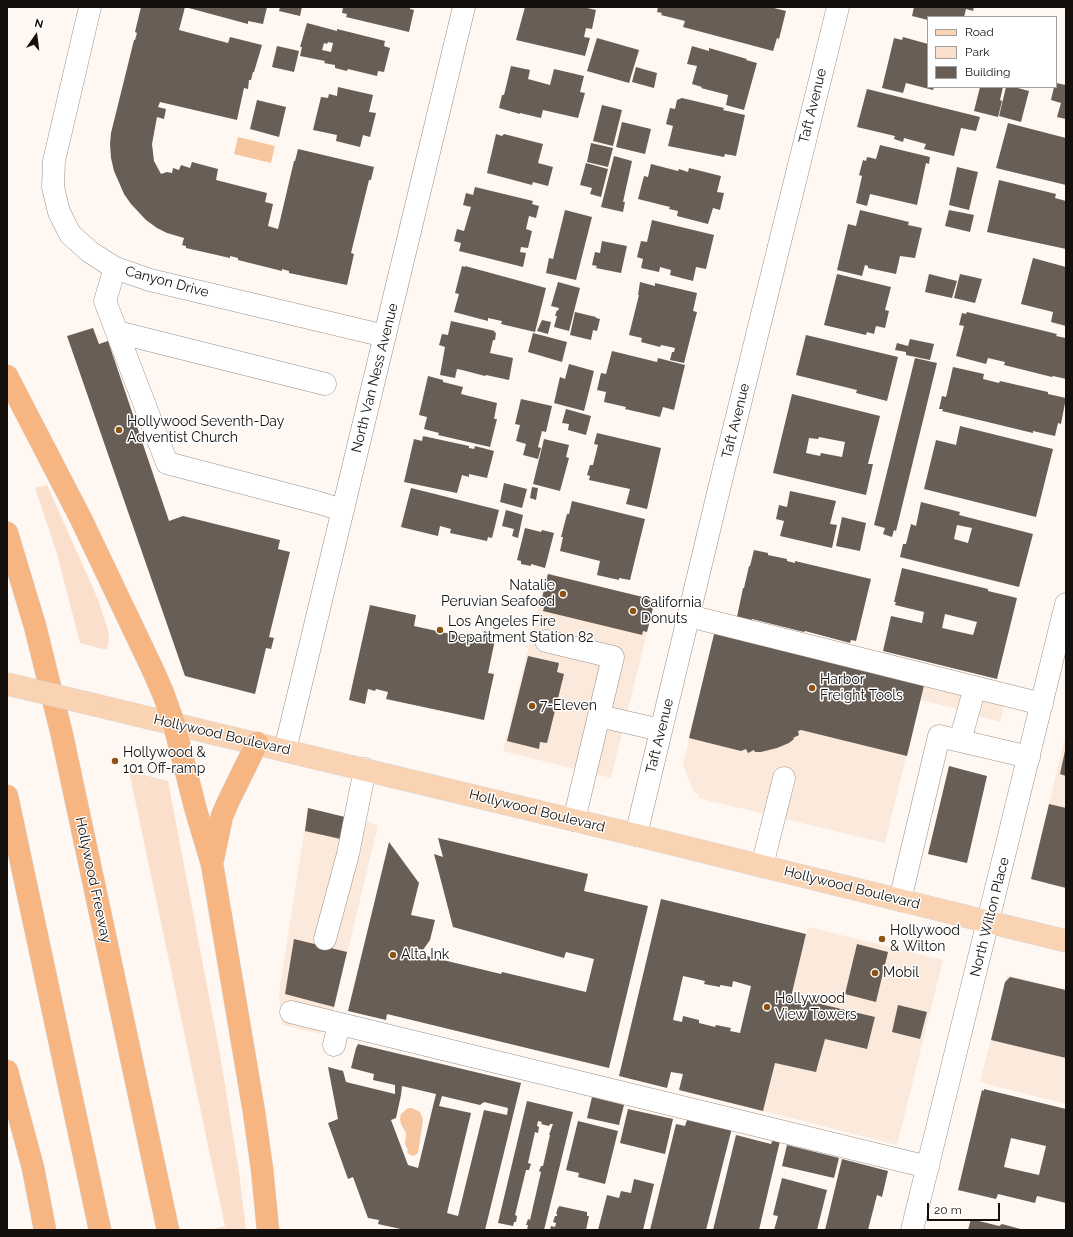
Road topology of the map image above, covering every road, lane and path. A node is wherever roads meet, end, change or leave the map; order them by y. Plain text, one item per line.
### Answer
1 (90, 7) edge
2 (464, 7) edge
3 (838, 7) edge
4 (115, 268) junction
5 (117, 332) junction
6 (385, 336) junction
7 (7, 376) edge
8 (325, 384) dead end
9 (343, 510) junction
10 (7, 533) edge
11 (1066, 604) edge
12 (688, 616) junction
13 (546, 641) dead end
14 (7, 684) edge
15 (975, 688) junction
16 (1042, 704) junction
17 (599, 716) junction
18 (174, 724) junction
19 (661, 730) junction
20 (960, 741) junction
21 (257, 743) junction
22 (285, 750) junction
23 (1029, 757) junction
24 (365, 769) junction
25 (784, 778) dead end
26 (7, 796) edge
27 (574, 820) junction
28 (636, 835) junction
29 (212, 864) junction
30 (762, 866) junction
31 (900, 900) junction
32 (988, 921) junction
33 (325, 939) dead end
34 (1066, 941) edge
35 (291, 1012) dead end
36 (7, 1071) edge
37 (928, 1168) junction
38 (44, 1224) edge
39 (100, 1230) edge
40 (168, 1230) edge
41 (268, 1230) edge
42 (912, 1230) edge

1 - 4 street, Canyon Drive
2 - 6 street, North Van Ness Avenue
3 - 12 street, Taft Avenue
4 - 5 street
4 - 6 street, Canyon Drive
5 - 8 street
5 - 9 street
6 - 9 street, North Van Ness Avenue
7 - 18 highway
9 - 22 street, North Van Ness Avenue
10 - 40 highway, Hollywood Freeway
11 - 16 street, North Wilton Place
12 - 15 street
12 - 19 street, Taft Avenue
13 - 17 street
14 - 18 main road, Hollywood Boulevard, bridge
15 - 16 street
15 - 20 street
16 - 23 street, North Wilton Place
17 - 19 street
17 - 27 street
18 - 21 main road, Hollywood Boulevard
18 - 29 highway
19 - 28 street, Taft Avenue
20 - 23 street
20 - 31 street
21 - 22 main road, Hollywood Boulevard
21 - 29 highway
22 - 24 main road, Hollywood Boulevard
23 - 32 street, North Wilton Place
24 - 27 main road, Hollywood Boulevard
24 - 33 street
25 - 30 street
26 - 39 highway
27 - 28 main road, Hollywood Boulevard
28 - 30 main road, Hollywood Boulevard
29 - 41 highway
30 - 31 main road, Hollywood Boulevard
31 - 32 main road, Hollywood Boulevard
32 - 34 main road, Hollywood Boulevard
32 - 37 street, North Wilton Place
35 - 37 street
36 - 38 highway
37 - 42 street, North Wilton Place

